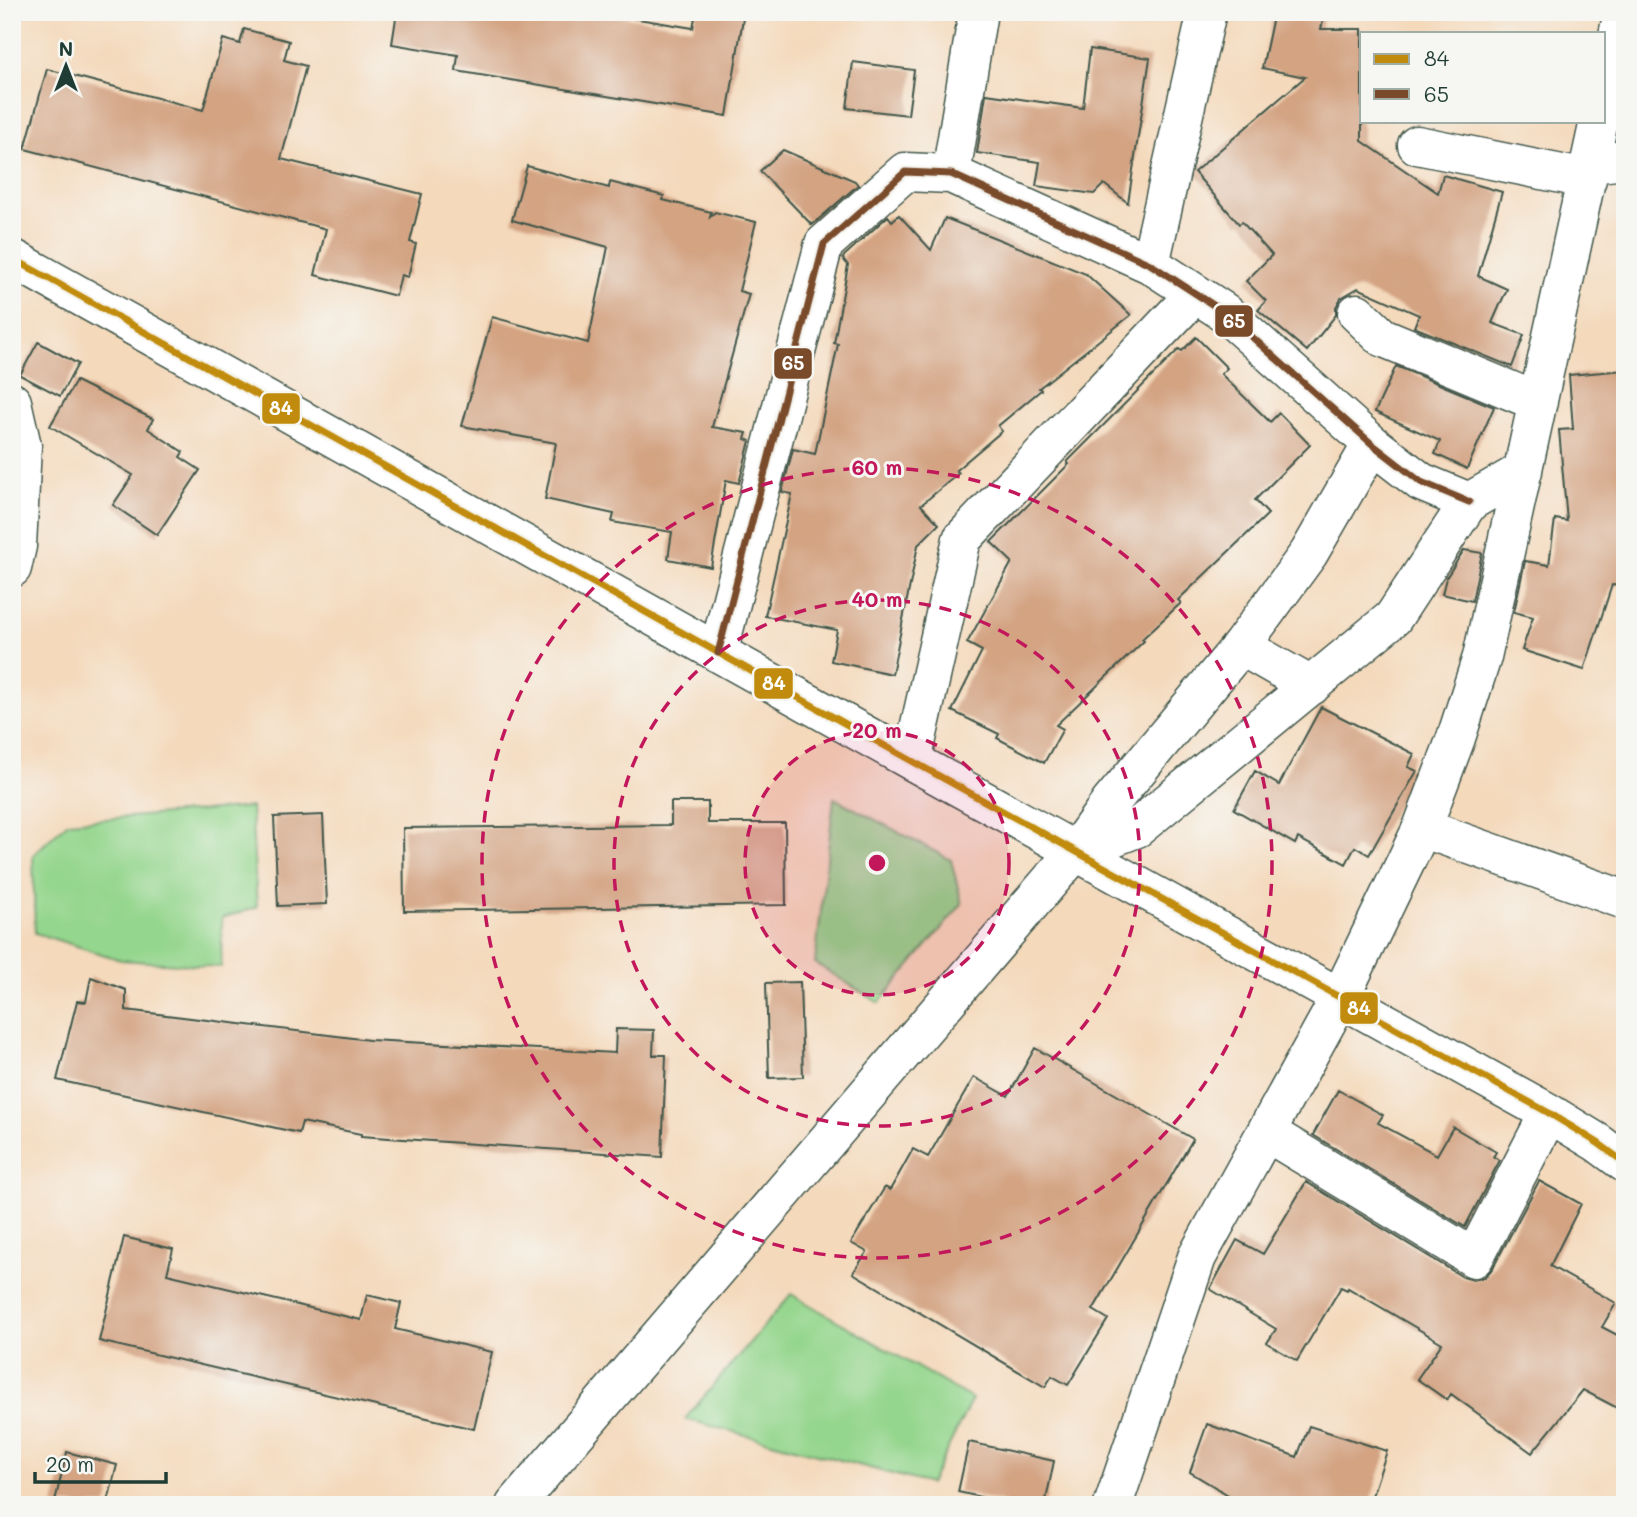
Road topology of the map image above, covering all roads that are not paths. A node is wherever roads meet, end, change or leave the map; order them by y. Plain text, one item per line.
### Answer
1 (978, 12) edge
2 (1207, 12) edge
3 (1623, 12) edge
4 (1606, 91) edge
5 (1599, 122) edge
6 (1417, 145) dead end
7 (1600, 168) edge
8 (951, 174) junction
9 (12, 259) edge
10 (1150, 264) junction
11 (1195, 294) junction
12 (1357, 313) dead end
13 (12, 402) edge
14 (1538, 402) junction
15 (1372, 444) junction
16 (1524, 471) junction
17 (1469, 502) junction
18 (12, 568) edge
19 (1241, 646) junction
20 (719, 653) junction
21 (1311, 686) junction
22 (912, 761) junction
23 (1422, 828) junction
24 (1075, 852) junction
25 (1625, 900) edge
26 (1340, 998) junction
27 (1549, 1113) junction
28 (1266, 1132) junction
29 (1625, 1163) edge
30 (515, 1505) edge
31 (1112, 1505) edge

1 - 8 street
2 - 10 street
3 - 4 street
5 - 7 street
6 - 7 street
7 - 14 street
8 - 10 street
8 - 20 street
9 - 20 street
10 - 11 street
11 - 15 street
11 - 22 street
12 - 14 street
13 - 18 street
14 - 16 street
15 - 17 street
15 - 19 street
16 - 17 street
16 - 23 street
17 - 21 street
19 - 21 street
19 - 24 street
20 - 22 street
21 - 24 street
22 - 24 street
23 - 25 street
23 - 26 street
24 - 26 street
24 - 30 street
26 - 27 street
26 - 28 street
27 - 28 street
27 - 29 street
28 - 31 street

